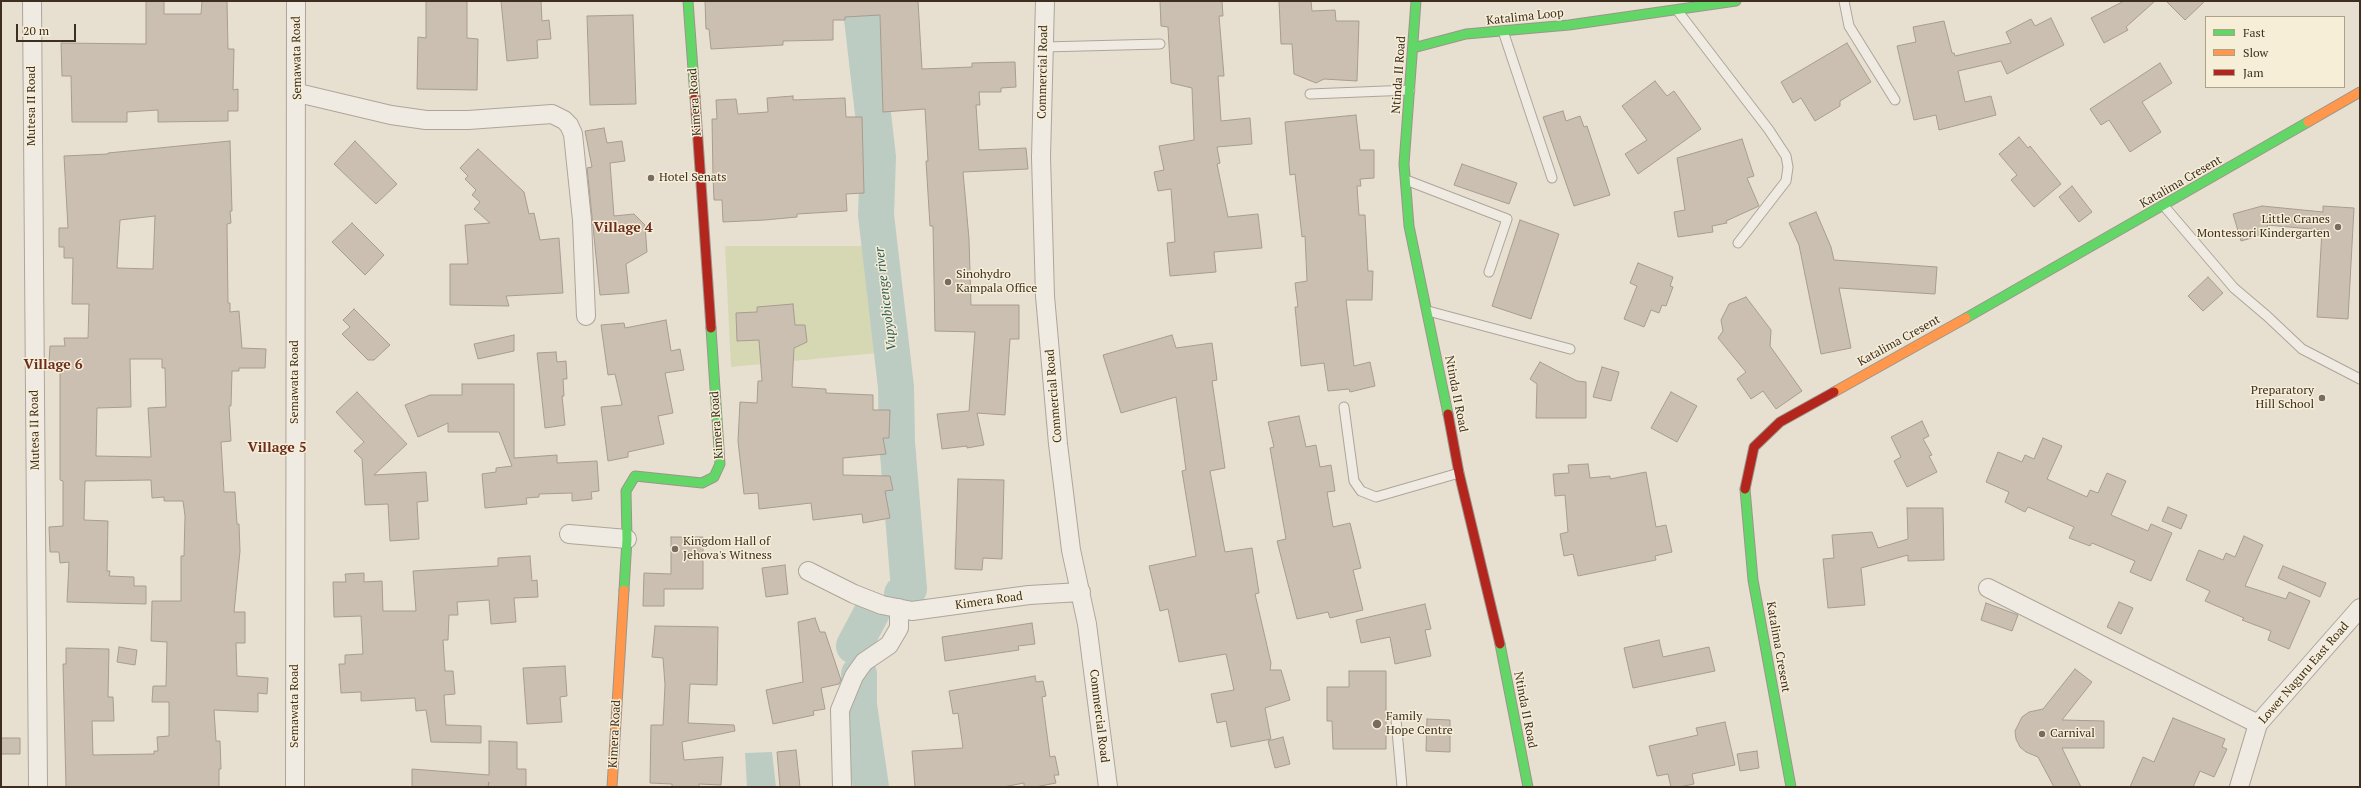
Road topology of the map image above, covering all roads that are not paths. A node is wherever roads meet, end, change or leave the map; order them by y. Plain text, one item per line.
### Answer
1 (32, 1) edge
2 (296, 1) edge
3 (688, 1) edge
4 (1045, 1) edge
5 (1416, 1) edge
6 (1736, 1) edge
7 (1844, 1) edge
8 (1719, 2) edge
9 (1676, 9) junction
10 (1503, 31) junction
11 (1160, 44) dead end
12 (1044, 47) junction
13 (1413, 48) junction
14 (1410, 90) junction
15 (2360, 92) edge
16 (298, 93) junction
17 (1310, 94) dead end
18 (1895, 100) dead end
19 (1552, 178) dead end
20 (1405, 179) junction
21 (2164, 206) junction
22 (1738, 243) dead end
23 (1489, 272) dead end
24 (1427, 310) junction
25 (586, 316) dead end
26 (1570, 349) dead end
27 (2360, 379) edge
28 (1344, 407) dead end
29 (1459, 473) junction
30 (568, 534) dead end
31 (627, 539) junction
32 (808, 571) dead end
33 (1988, 588) dead end
34 (1081, 592) junction
35 (899, 608) junction
36 (2360, 608) edge
37 (1396, 719) dead end
38 (2258, 724) junction
39 (38, 787) edge
40 (295, 787) edge
41 (612, 787) edge
42 (842, 787) edge
43 (1108, 787) edge
44 (1402, 787) edge
45 (1528, 787) edge
46 (1791, 787) edge
47 (2239, 787) edge

1 - 39 street, Mutesa II Road
2 - 16 street, Semawata Road
3 - 31 street, Kimera Road
4 - 12 street, Commercial Road
5 - 13 street, Ntinda II Road
6 - 8 street, Katalima Loop
7 - 18 lane
8 - 9 street, Katalima Loop
9 - 10 street, Katalima Loop
9 - 22 lane
10 - 13 street, Katalima Loop
10 - 19 lane
11 - 12 lane
12 - 34 street, Commercial Road
13 - 14 street, Ntinda II Road
14 - 17 lane
14 - 20 street, Ntinda II Road
15 - 21 street, Katalima Cresent
16 - 25 street
16 - 40 street, Semawata Road
20 - 23 lane
20 - 24 street, Ntinda II Road
21 - 27 lane
21 - 46 street, Katalima Cresent
24 - 26 lane
24 - 29 street, Ntinda II Road
28 - 29 lane
29 - 45 street, Ntinda II Road
30 - 31 street
31 - 41 street, Kimera Road
32 - 35 street, Kimera Road
33 - 38 street
34 - 35 street, Kimera Road
34 - 43 street, Commercial Road
35 - 42 street
36 - 38 street, Lower Naguru East Road
37 - 44 lane
38 - 47 street, Lower Naguru East Road

